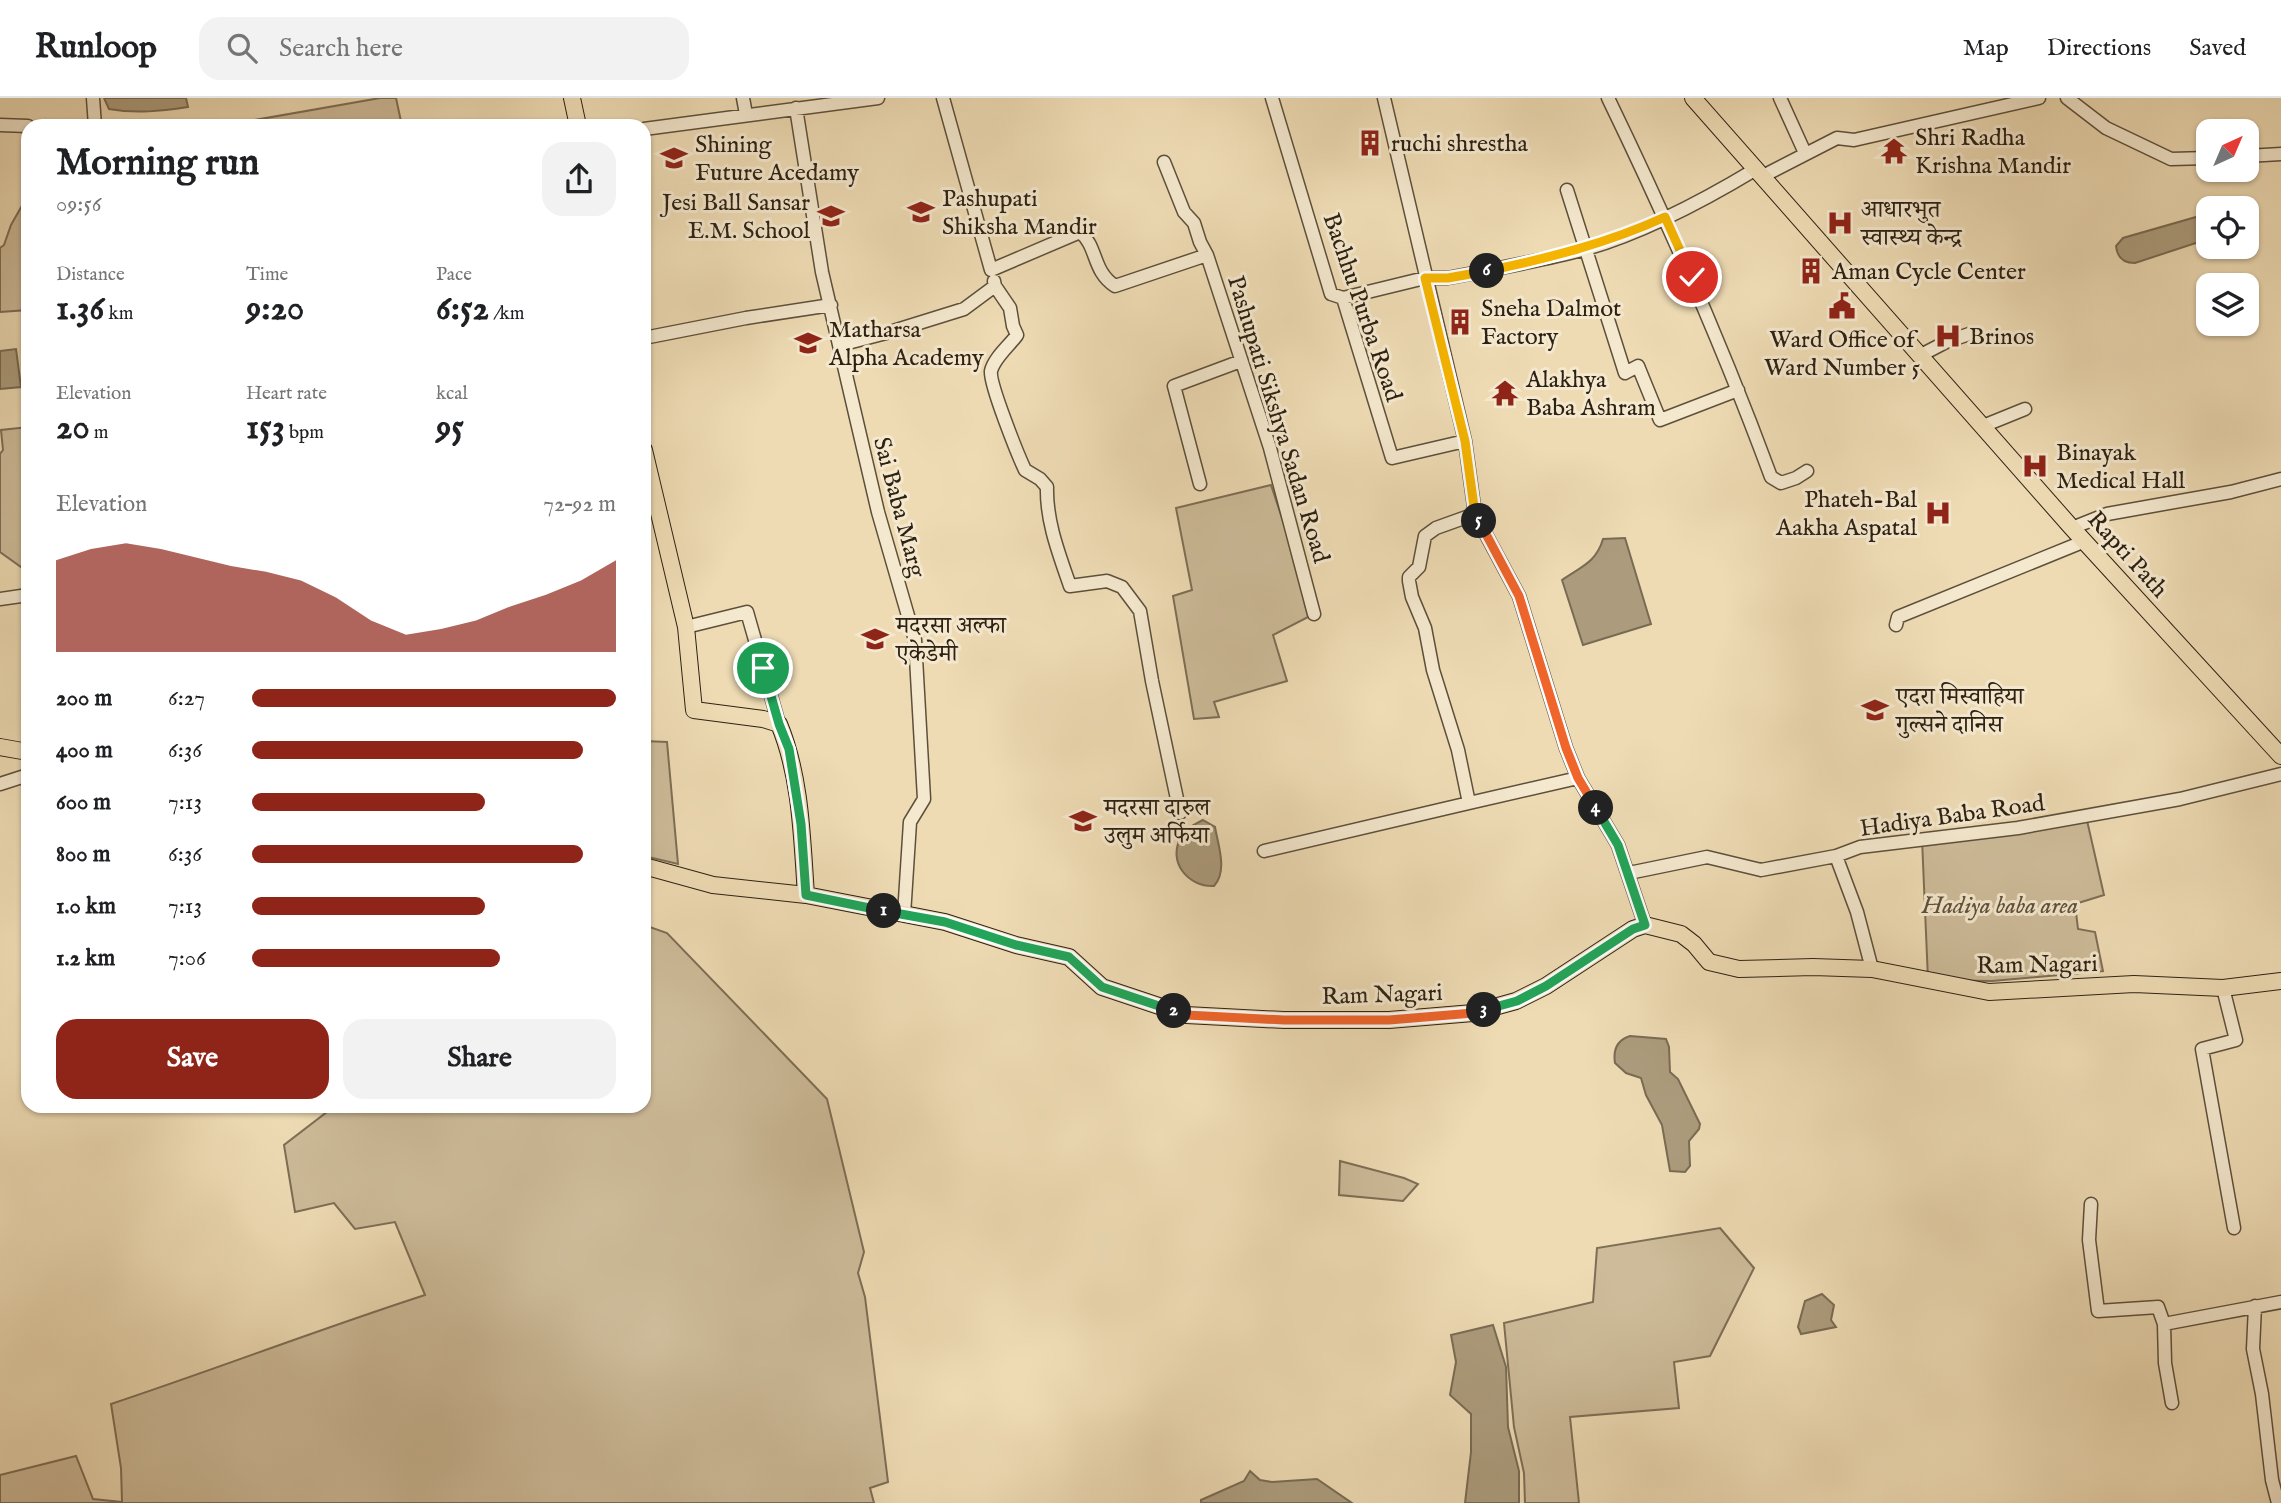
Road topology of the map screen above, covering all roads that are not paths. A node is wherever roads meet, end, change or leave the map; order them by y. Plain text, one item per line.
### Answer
1 (93, 98) edge
2 (572, 98) edge
3 (743, 98) edge
4 (878, 98) edge
5 (943, 98) edge
6 (1272, 98) edge
7 (1384, 98) edge
8 (1608, 98) edge
9 (1693, 98) edge
10 (1780, 98) edge
11 (2039, 98) edge
12 (2067, 98) edge
13 (796, 108) junction
14 (746, 114) junction
15 (94, 119) edge
16 (576, 119) edge
17 (0, 125) edge
18 (21, 126) edge
19 (651, 128) edge
20 (1805, 153) junction
21 (2281, 154) edge
22 (2259, 155) edge
23 (2196, 158) edge
24 (1164, 162) dead end
25 (1760, 173) junction
26 (1567, 190) dead end
27 (1665, 217) junction
28 (1586, 248) junction
29 (1207, 255) junction
30 (991, 270) junction
31 (1425, 278) junction
32 (995, 286) junction
33 (1343, 298) junction
34 (831, 305) junction
35 (1972, 333) dead end
36 (651, 337) edge
37 (840, 345) junction
38 (1921, 355) junction
39 (1241, 361) junction
40 (1738, 390) junction
41 (2025, 409) dead end
42 (1983, 426) junction
43 (1465, 441) junction
44 (1807, 471) dead end
45 (2281, 479) edge
46 (651, 480) edge
47 (1200, 484) dead end
48 (1475, 514) junction
49 (2073, 527) junction
50 (2085, 541) junction
51 (21, 596) edge
52 (0, 599) edge
53 (1314, 614) dead end
54 (1896, 625) dead end
55 (686, 627) junction
56 (779, 724) junction
57 (0, 747) edge
58 (21, 751) edge
59 (2281, 756) edge
60 (2281, 774) edge
61 (21, 777) edge
62 (1578, 778) junction
63 (0, 783) edge
64 (1469, 803) junction
65 (1180, 813) dead end
66 (1264, 851) dead end
67 (1836, 856) junction
68 (651, 868) edge
69 (1629, 873) junction
70 (806, 895) junction
71 (904, 915) junction
72 (1645, 925) junction
73 (1872, 970) junction
74 (2281, 981) edge
75 (2223, 988) junction
76 (2091, 1204) dead end
77 (2234, 1228) dead end
78 (2281, 1302) edge
79 (2255, 1306) junction
80 (2164, 1324) junction
81 (2172, 1403) dead end
82 (2278, 1503) edge

1 - 15 street
2 - 16 main road
3 - 14 street
4 - 13 street
5 - 30 street
6 - 33 street, Bachhu Purba Road
7 - 31 street
8 - 27 street
9 - 25 main road, Rapti Path
10 - 20 street
11 - 20 street
12 - 23 street
13 - 14 street
13 - 34 street, Sai Baba Marg
14 - 19 street
17 - 18 street
20 - 25 street
21 - 22 street
24 - 29 street
25 - 27 street
25 - 38 main road, Rapti Path
26 - 28 street
27 - 28 street
27 - 40 street
28 - 31 street
28 - 40 street
29 - 30 street, Pashupati Sikshya Sadan Road
29 - 39 street, Pashupati Sikshya Sadan Road
30 - 32 street
31 - 33 street
31 - 43 street
32 - 37 street
32 - 65 street
33 - 43 street, Bachhu Purba Road
34 - 36 street
34 - 37 street, Sai Baba Marg
35 - 38 street
37 - 71 street, Sai Baba Marg
38 - 42 main road, Rapti Path
39 - 47 street
39 - 53 street, Pashupati Sikshya Sadan Road
40 - 44 street
41 - 42 street
42 - 49 main road, Rapti Path
43 - 48 street
45 - 49 street
46 - 55 main road
48 - 62 street
48 - 64 street
49 - 50 main road, Rapti Path
50 - 54 street
50 - 59 main road, Rapti Path
51 - 52 street
55 - 56 main road
55 - 56 street
56 - 70 main road
57 - 58 main road
60 - 67 street, Hadiya Baba Road
61 - 63 street
62 - 64 street
62 - 69 street
64 - 66 street
67 - 69 street, Hadiya Baba Road
67 - 73 street
68 - 70 main road, Ram Nagari
69 - 72 street
70 - 71 main road, Ram Nagari
71 - 72 main road, Ram Nagari
72 - 73 main road, Ram Nagari
73 - 75 main road, Ram Nagari
74 - 75 main road, Ram Nagari
75 - 77 street
76 - 80 street
78 - 79 street
79 - 80 street
79 - 82 street
80 - 81 street

